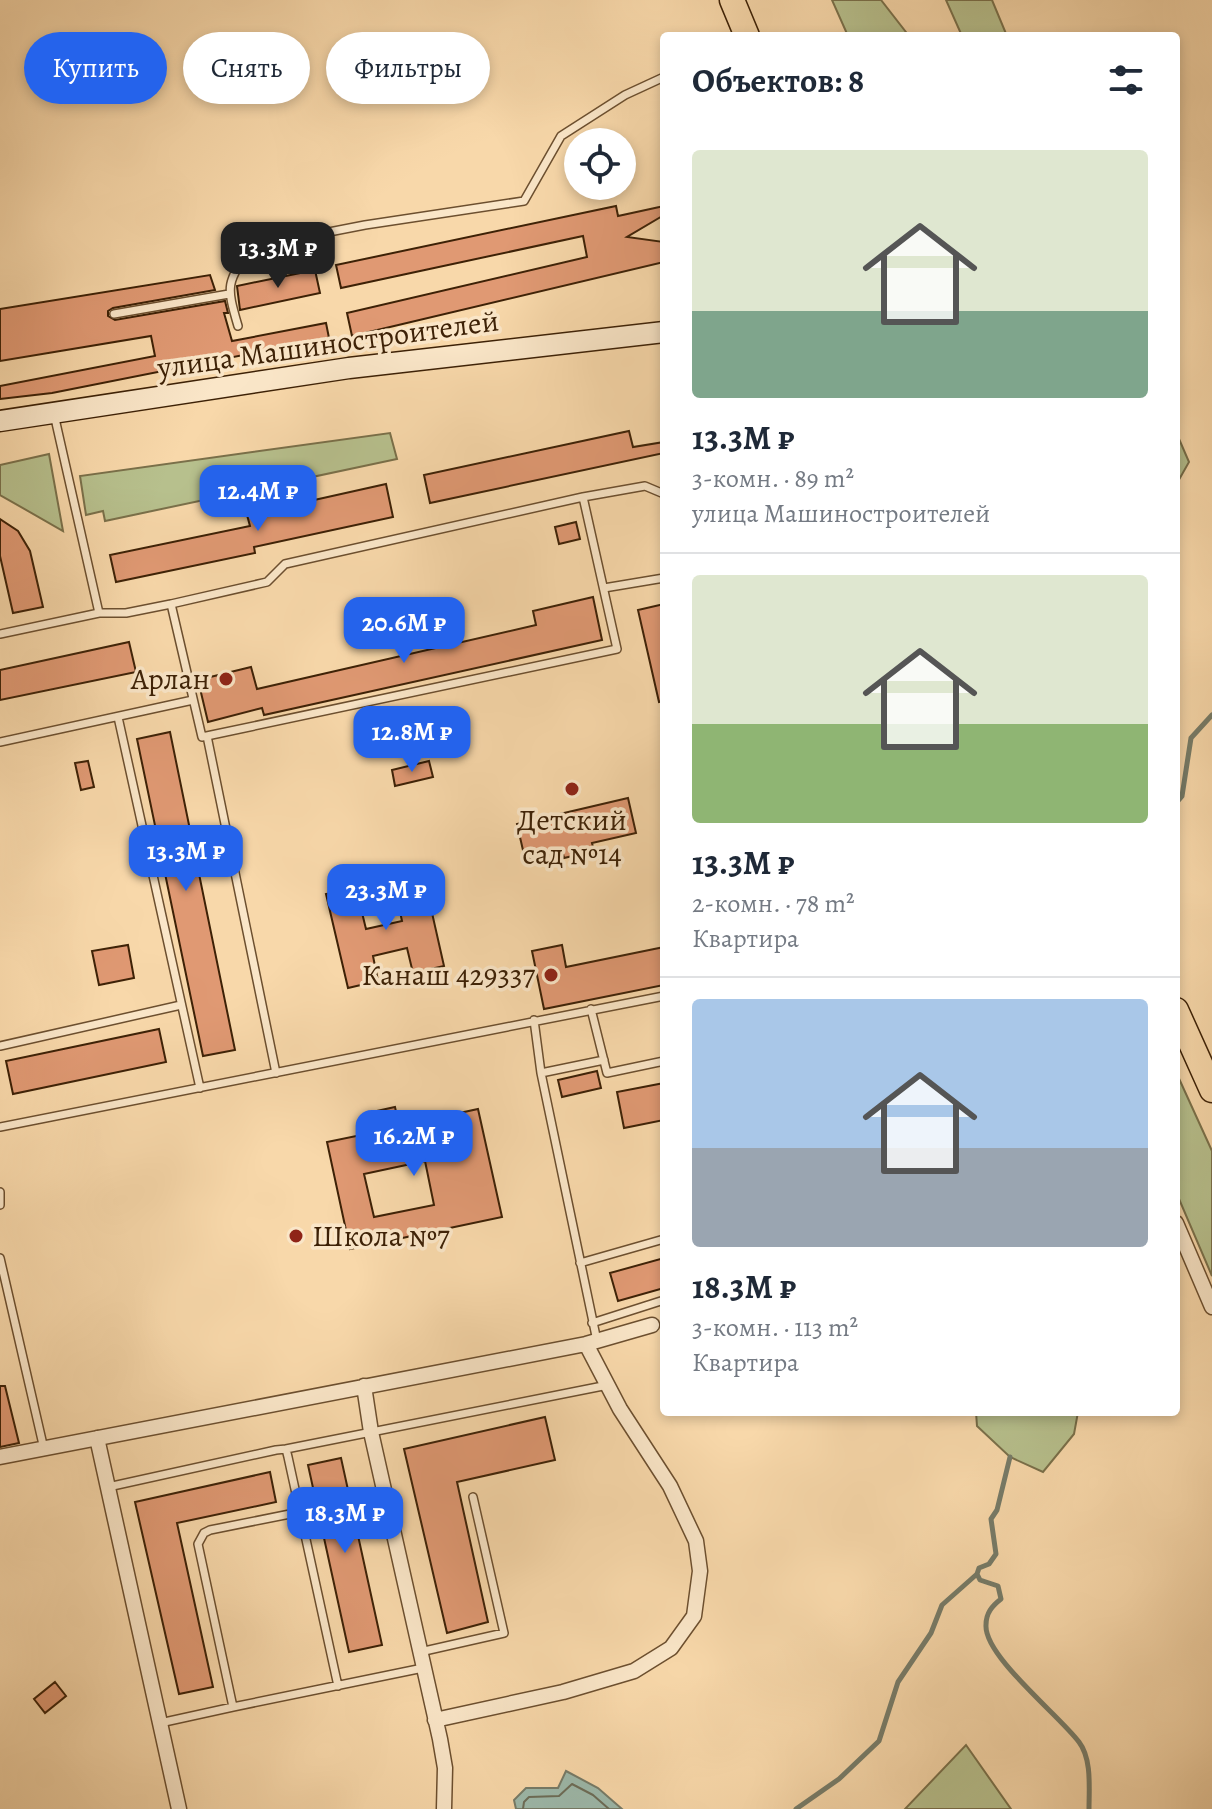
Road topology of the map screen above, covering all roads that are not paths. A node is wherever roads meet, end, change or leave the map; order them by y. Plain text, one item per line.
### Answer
1 (732, 0) edge
2 (745, 32) edge
3 (660, 79) edge
4 (229, 294) junction
5 (114, 314) dead end
6 (238, 326) dead end
7 (660, 332) edge
8 (53, 412) junction
9 (0, 421) edge
10 (660, 492) edge
11 (583, 497) junction
12 (660, 579) edge
13 (604, 588) junction
14 (171, 604) junction
15 (99, 613) junction
16 (0, 633) edge
17 (193, 700) junction
18 (118, 717) junction
19 (207, 736) junction
20 (0, 742) edge
21 (660, 997) edge
22 (181, 1005) junction
23 (591, 1009) junction
24 (1180, 1019) edge
25 (534, 1020) junction
26 (0, 1046) edge
27 (604, 1060) junction
28 (660, 1062) edge
29 (276, 1073) junction
30 (541, 1073) junction
31 (200, 1088) junction
32 (1212, 1090) edge
33 (0, 1127) edge
34 (0, 1192) edge
35 (0, 1205) edge
36 (1180, 1232) edge
37 (660, 1240) edge
38 (0, 1258) edge
39 (580, 1263) junction
40 (660, 1301) edge
41 (1212, 1307) edge
42 (592, 1323) junction
43 (652, 1325) dead end
44 (591, 1343) junction
45 (608, 1385) junction
46 (364, 1386) junction
47 (371, 1432) junction
48 (97, 1438) junction
49 (44, 1449) junction
50 (286, 1449) junction
51 (0, 1457) edge
52 (108, 1487) junction
53 (473, 1497) dead end
54 (300, 1512) junction
55 (420, 1652) junction
56 (423, 1668) junction
57 (338, 1686) junction
58 (233, 1707) junction
59 (435, 1720) junction
60 (160, 1723) junction
61 (179, 1809) edge
62 (444, 1809) edge

1 - 2 highway
3 - 4 lane
4 - 5 lane
4 - 6 lane
7 - 8 main road, улица Машиностроителей
8 - 9 main road, улица Машиностроителей
8 - 15 lane
10 - 11 lane
11 - 13 lane
11 - 14 lane
12 - 13 lane
13 - 19 lane
14 - 15 lane
14 - 17 lane
15 - 16 lane
17 - 18 lane
17 - 19 lane
18 - 20 lane
18 - 22 lane
19 - 29 lane
21 - 23 lane
22 - 26 lane
22 - 31 lane
23 - 25 lane
23 - 27 lane
24 - 32 highway
25 - 29 lane
25 - 30 lane
27 - 28 lane
27 - 30 lane
29 - 31 lane
30 - 39 lane
31 - 33 lane
34 - 35 lane
36 - 41 street
37 - 39 lane
38 - 49 lane
39 - 42 lane
40 - 42 lane
42 - 44 lane
43 - 44 street
44 - 45 street
44 - 46 street
45 - 47 lane
45 - 59 street
46 - 47 street
46 - 48 street
47 - 50 lane
47 - 55 street
48 - 49 street
48 - 52 street
49 - 51 street
50 - 52 lane
50 - 54 lane
52 - 60 street
53 - 55 lane
54 - 57 lane
54 - 58 lane
55 - 56 street
56 - 57 lane
56 - 59 street
57 - 58 lane
58 - 60 lane
59 - 62 street
60 - 61 street

